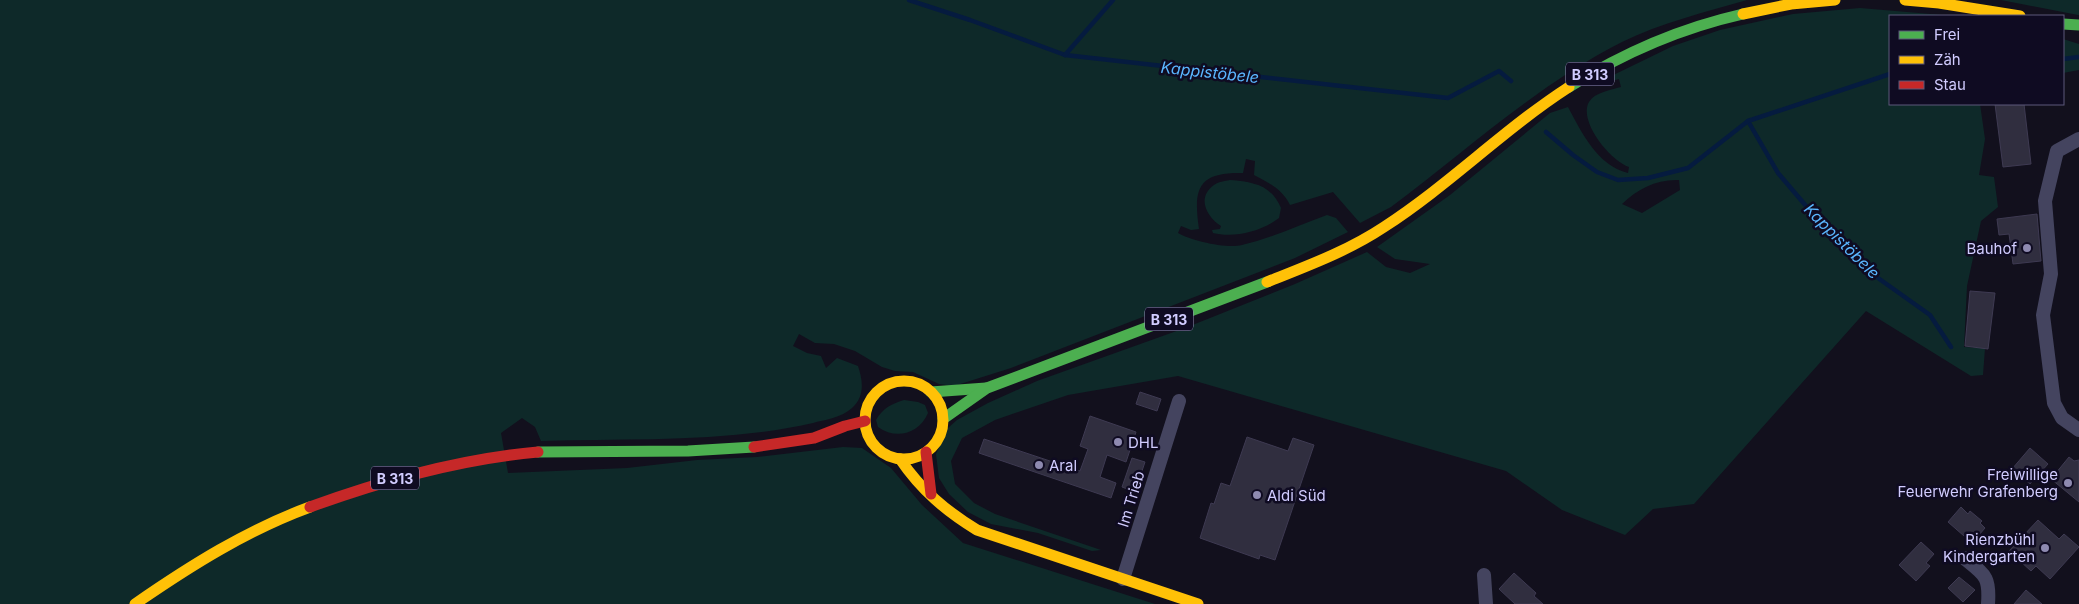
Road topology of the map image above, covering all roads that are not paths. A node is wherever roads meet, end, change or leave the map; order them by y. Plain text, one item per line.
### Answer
1 (1835, 0) edge
2 (1905, 0) edge
3 (2014, 15) edge
4 (2064, 24) edge
5 (2079, 25) edge
6 (2079, 139) edge
7 (987, 388) junction
8 (931, 392) junction
9 (1179, 401) dead end
10 (943, 419) junction
11 (865, 421) junction
12 (2079, 430) edge
13 (814, 438) junction
14 (841, 439) dead end
15 (926, 452) junction
16 (900, 459) junction
17 (931, 494) junction
18 (1964, 558) dead end
19 (1484, 575) dead end
20 (1123, 579) junction
21 (135, 604) edge
22 (1198, 604) edge
23 (1486, 604) edge
24 (1988, 604) edge

1 - 7 main road, B 313
2 - 3 main road
4 - 5 main road
6 - 12 street
7 - 8 main road, B 313
7 - 10 main road, B 313
8 - 10 main road
8 - 11 main road
9 - 20 street, Im Trieb
10 - 15 main road
11 - 13 main road, B 313
11 - 16 main road
13 - 14 main road, B 313
13 - 21 main road, B 313
15 - 16 main road
15 - 17 main road
16 - 17 main road
17 - 20 main road
18 - 24 street
19 - 23 street
20 - 22 main road

